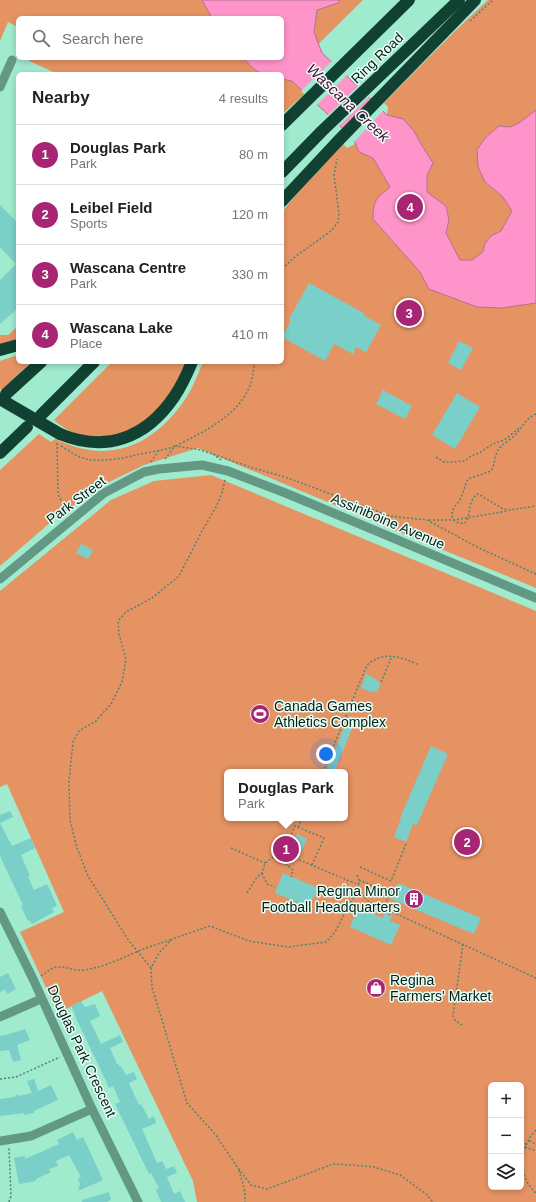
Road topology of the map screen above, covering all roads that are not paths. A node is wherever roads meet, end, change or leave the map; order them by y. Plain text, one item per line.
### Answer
1 (409, 0) edge
2 (459, 0) edge
3 (475, 0) edge
4 (12, 60) dead end
5 (0, 87) edge
6 (284, 123) edge
7 (284, 170) edge
8 (284, 199) edge
9 (16, 346) edge
10 (0, 350) edge
11 (39, 364) edge
12 (92, 364) edge
13 (191, 364) edge
14 (3, 397) edge
15 (41, 415) dead end
16 (27, 428) dead end
17 (0, 453) edge
18 (228, 471) joint
19 (0, 579) edge
20 (536, 598) edge
21 (0, 912) edge
22 (42, 999) junction
23 (0, 1017) edge
24 (92, 1109) junction
25 (4, 1141) edge
26 (138, 1202) edge

1 - 6 highway, Ring Road
2 - 7 highway, Ring Road
3 - 8 highway
4 - 5 street
9 - 10 highway
11 - 14 highway
12 - 15 highway
13 - 14 highway, bridge
16 - 17 highway
18 - 19 street, Park Street
18 - 20 street, Assiniboine Avenue
21 - 22 street, Douglas Park Crescent
22 - 23 street
22 - 24 street, Douglas Park Crescent
24 - 25 street
24 - 26 street, Douglas Park Crescent

